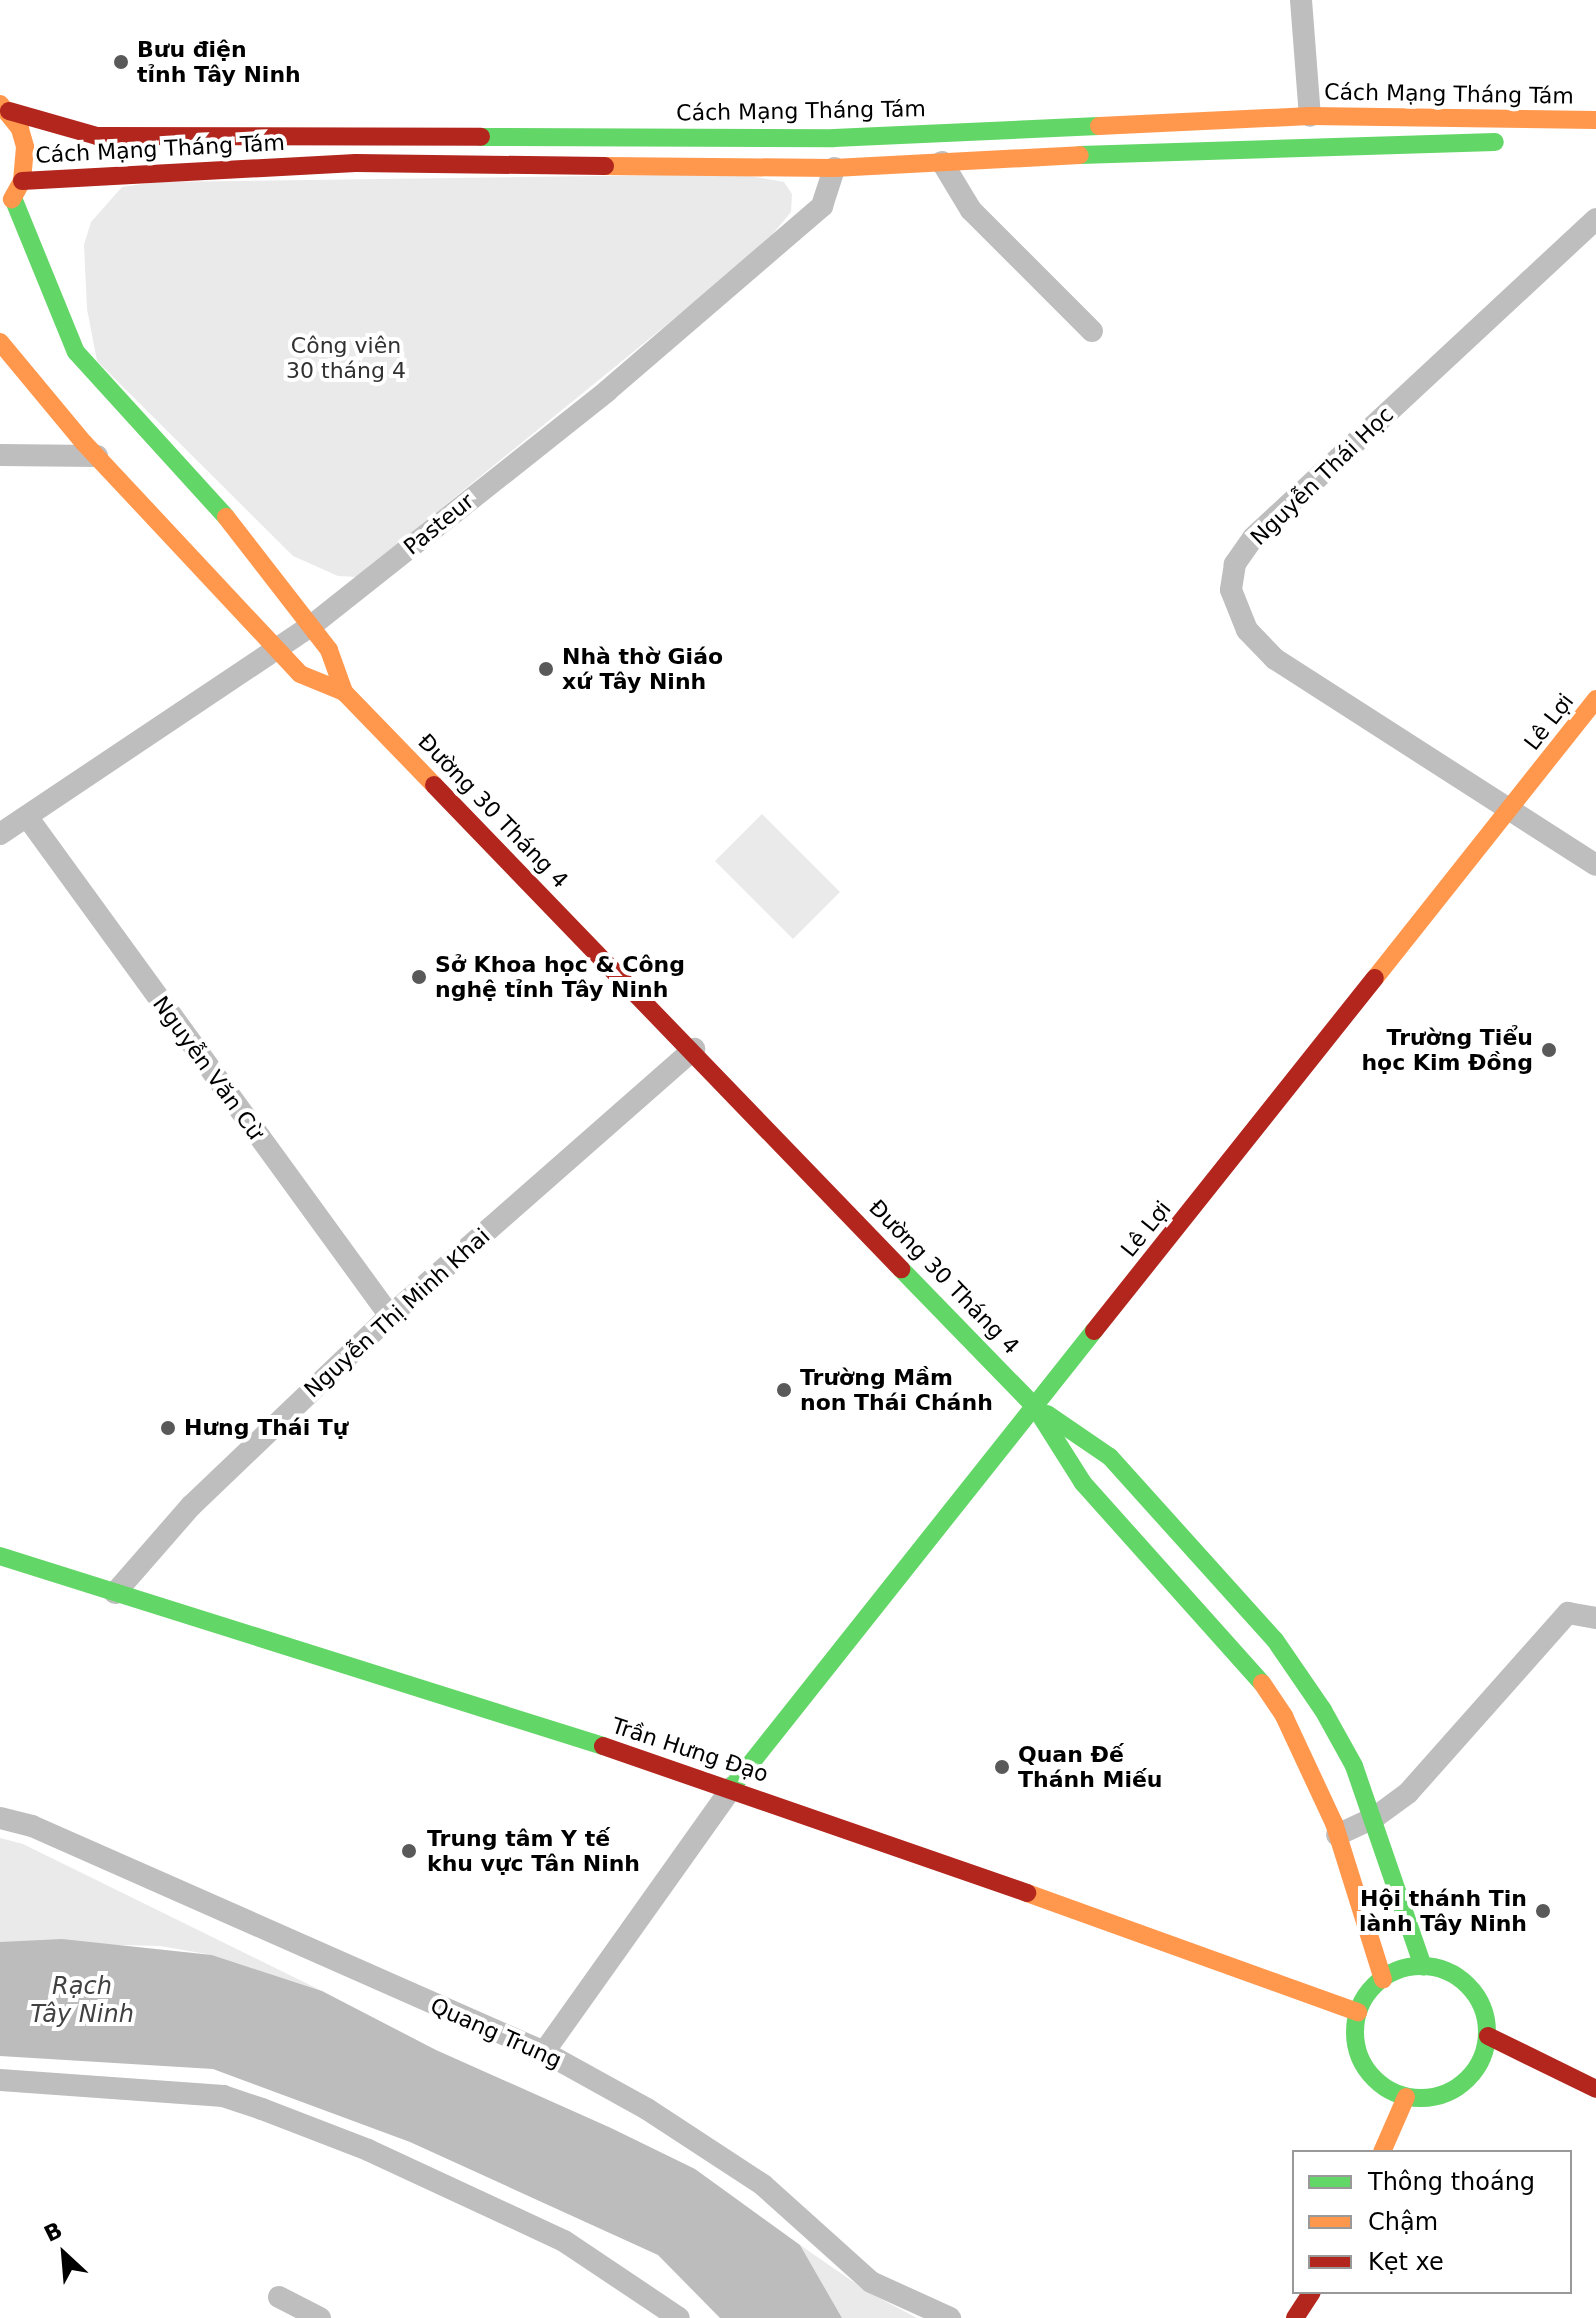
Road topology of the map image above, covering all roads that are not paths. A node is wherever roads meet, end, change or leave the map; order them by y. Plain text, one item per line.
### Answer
1 (1301, 0) edge
2 (4, 108) edge
3 (1310, 116) junction
4 (1596, 120) edge
5 (1206, 121) junction
6 (940, 133) junction
7 (834, 138) junction
8 (1512, 142) dead end
9 (1208, 150) junction
10 (942, 162) junction
11 (834, 168) junction
12 (18, 189) junction
13 (0, 212) edge
14 (1596, 219) edge
15 (1092, 331) dead end
16 (0, 342) edge
17 (0, 455) edge
18 (97, 456) junction
19 (311, 626) junction
20 (278, 651) junction
21 (344, 692) junction
22 (1596, 699) edge
23 (1513, 807) junction
24 (28, 818) junction
25 (0, 834) edge
26 (1596, 865) edge
27 (694, 1049) junction
28 (390, 1316) junction
29 (1035, 1407) junction
30 (0, 1556) edge
31 (115, 1593) junction
32 (1596, 1618) edge
33 (732, 1787) junction
34 (0, 1818) edge
35 (1374, 1818) junction
36 (1337, 1835) junction
37 (1423, 1966) junction
38 (1383, 1979) junction
39 (1358, 2012) junction
40 (1488, 2036) junction
41 (544, 2052) junction
42 (0, 2080) edge
43 (1596, 2089) edge
44 (1406, 2097) junction
45 (1383, 2150) edge
46 (1311, 2294) edge
47 (279, 2297) dead end
48 (320, 2318) edge
49 (679, 2318) edge
50 (950, 2318) edge
51 (1295, 2318) edge

1 - 3 street
2 - 7 main road, Cách Mạng Tháng Tám
2 - 12 main road
3 - 4 main road, Cách Mạng Tháng Tám
3 - 5 main road, Cách Mạng Tháng Tám
5 - 6 main road, Cách Mạng Tháng Tám
5 - 9 main road
6 - 7 main road, Cách Mạng Tháng Tám
6 - 10 main road
7 - 11 main road
8 - 9 main road, Cách Mạng Tháng Tám
9 - 10 main road, Cách Mạng Tháng Tám
10 - 11 main road, Cách Mạng Tháng Tám
10 - 15 street
11 - 12 main road, Cách Mạng Tháng Tám
11 - 19 street, Pasteur
12 - 13 main road
12 - 19 main road, Đường 30 Tháng 4
14 - 23 street, Nguyễn Thái Học
16 - 18 main road, Đường 30 Tháng 4
17 - 18 street
18 - 20 main road, Đường 30 Tháng 4
19 - 20 street, Pasteur
19 - 21 main road, Đường 30 Tháng 4
20 - 21 main road, Đường 30 Tháng 4
20 - 24 street, Pasteur
21 - 27 main road, Đường 30 Tháng 4
22 - 23 main road, Lê Lợi
23 - 26 street, Nguyễn Thái Học
23 - 29 main road, Lê Lợi
24 - 25 street, Pasteur
24 - 28 street, Nguyễn Văn Cừ
27 - 28 street, Nguyễn Thị Minh Khai
27 - 29 main road, Đường 30 Tháng 4
28 - 31 street, Nguyễn Thị Minh Khai
29 - 33 main road, Lê Lợi
29 - 35 main road
29 - 36 main road, Đường 30 Tháng 4
30 - 31 main road, Trần Hưng Đạo
31 - 33 main road, Trần Hưng Đạo
32 - 35 street
33 - 39 main road, Trần Hưng Đạo
33 - 41 street
34 - 41 street, Quang Trung
35 - 36 street
35 - 37 main road
36 - 38 main road, Đường 30 Tháng 4
37 - 38 main road
37 - 40 main road
38 - 39 main road
39 - 44 main road
40 - 43 main road
40 - 44 main road
41 - 50 street, Quang Trung
42 - 49 street
44 - 45 main road
46 - 51 main road
47 - 48 street

